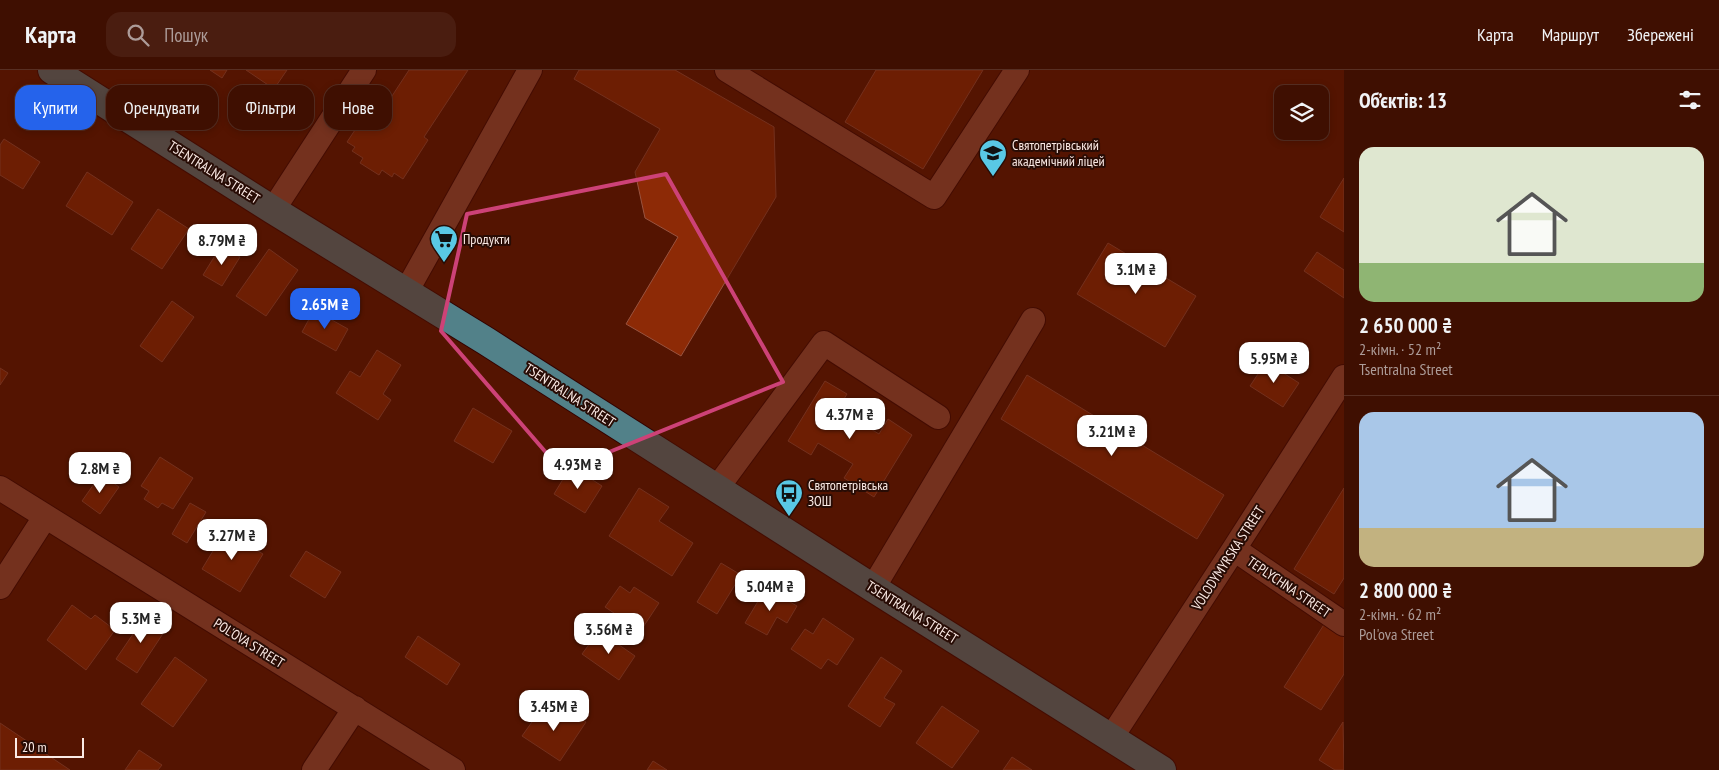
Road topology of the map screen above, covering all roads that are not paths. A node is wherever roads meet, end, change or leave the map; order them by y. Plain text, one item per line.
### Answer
1 (52, 70) edge
2 (364, 70) edge
3 (530, 70) edge
4 (727, 70) edge
5 (1017, 70) edge
6 (273, 210) junction
7 (406, 292) junction
8 (1032, 320) dead end
9 (1344, 377) edge
10 (938, 416) dead end
11 (0, 488) edge
12 (717, 488) junction
13 (45, 517) junction
14 (1234, 549) junction
15 (0, 587) edge
16 (873, 588) junction
17 (1344, 624) edge
18 (355, 708) junction
19 (1111, 738) junction
20 (314, 770) edge
21 (453, 770) edge
22 (1162, 770) edge

1 - 6 main road, TSENTRALNA STREET
2 - 6 street
3 - 7 street
4 - 5 street
6 - 7 main road, TSENTRALNA STREET
7 - 12 main road, TSENTRALNA STREET
8 - 16 street
9 - 14 street, VOLODYMYRSKA STREET
10 - 12 street
11 - 13 street, POL'OVA STREET
12 - 16 main road, TSENTRALNA STREET
13 - 15 street
13 - 18 street, POL'OVA STREET
14 - 17 street, TEPLYCHNA STREET
14 - 19 street, VOLODYMYRSKA STREET
16 - 19 main road, TSENTRALNA STREET
18 - 20 street
18 - 21 street, POL'OVA STREET
19 - 22 main road, TSENTRALNA STREET

